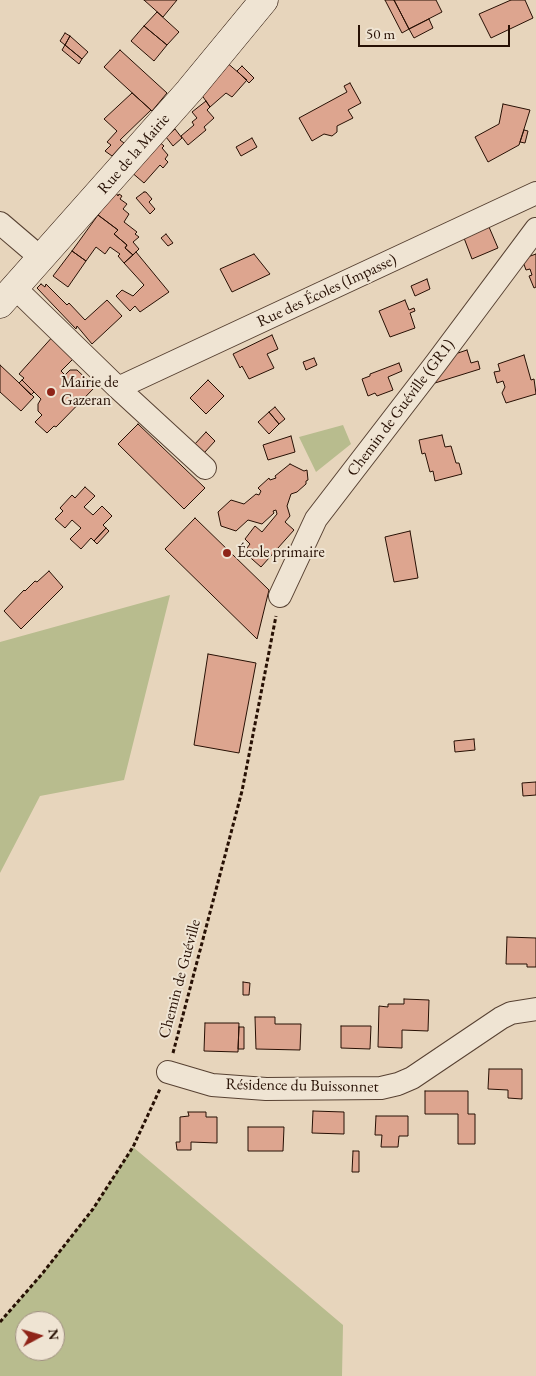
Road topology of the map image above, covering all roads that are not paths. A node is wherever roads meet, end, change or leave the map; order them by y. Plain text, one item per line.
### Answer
1 (264, 0) edge
2 (536, 193) edge
3 (0, 223) edge
4 (536, 228) edge
5 (41, 258) junction
6 (8, 296) edge
7 (118, 388) junction
8 (206, 468) dead end
9 (280, 596) road end
10 (536, 1009) edge
11 (168, 1072) road end

1 - 5 street, Rue de la Mairie
2 - 7 street, Rue des Écoles (Impasse)
3 - 5 street
4 - 9 street, Chemin de Guéville (GR1)
5 - 6 street, Rue de la Mairie
6 - 7 street
7 - 8 street
10 - 11 street, Résidence du Buissonnet

